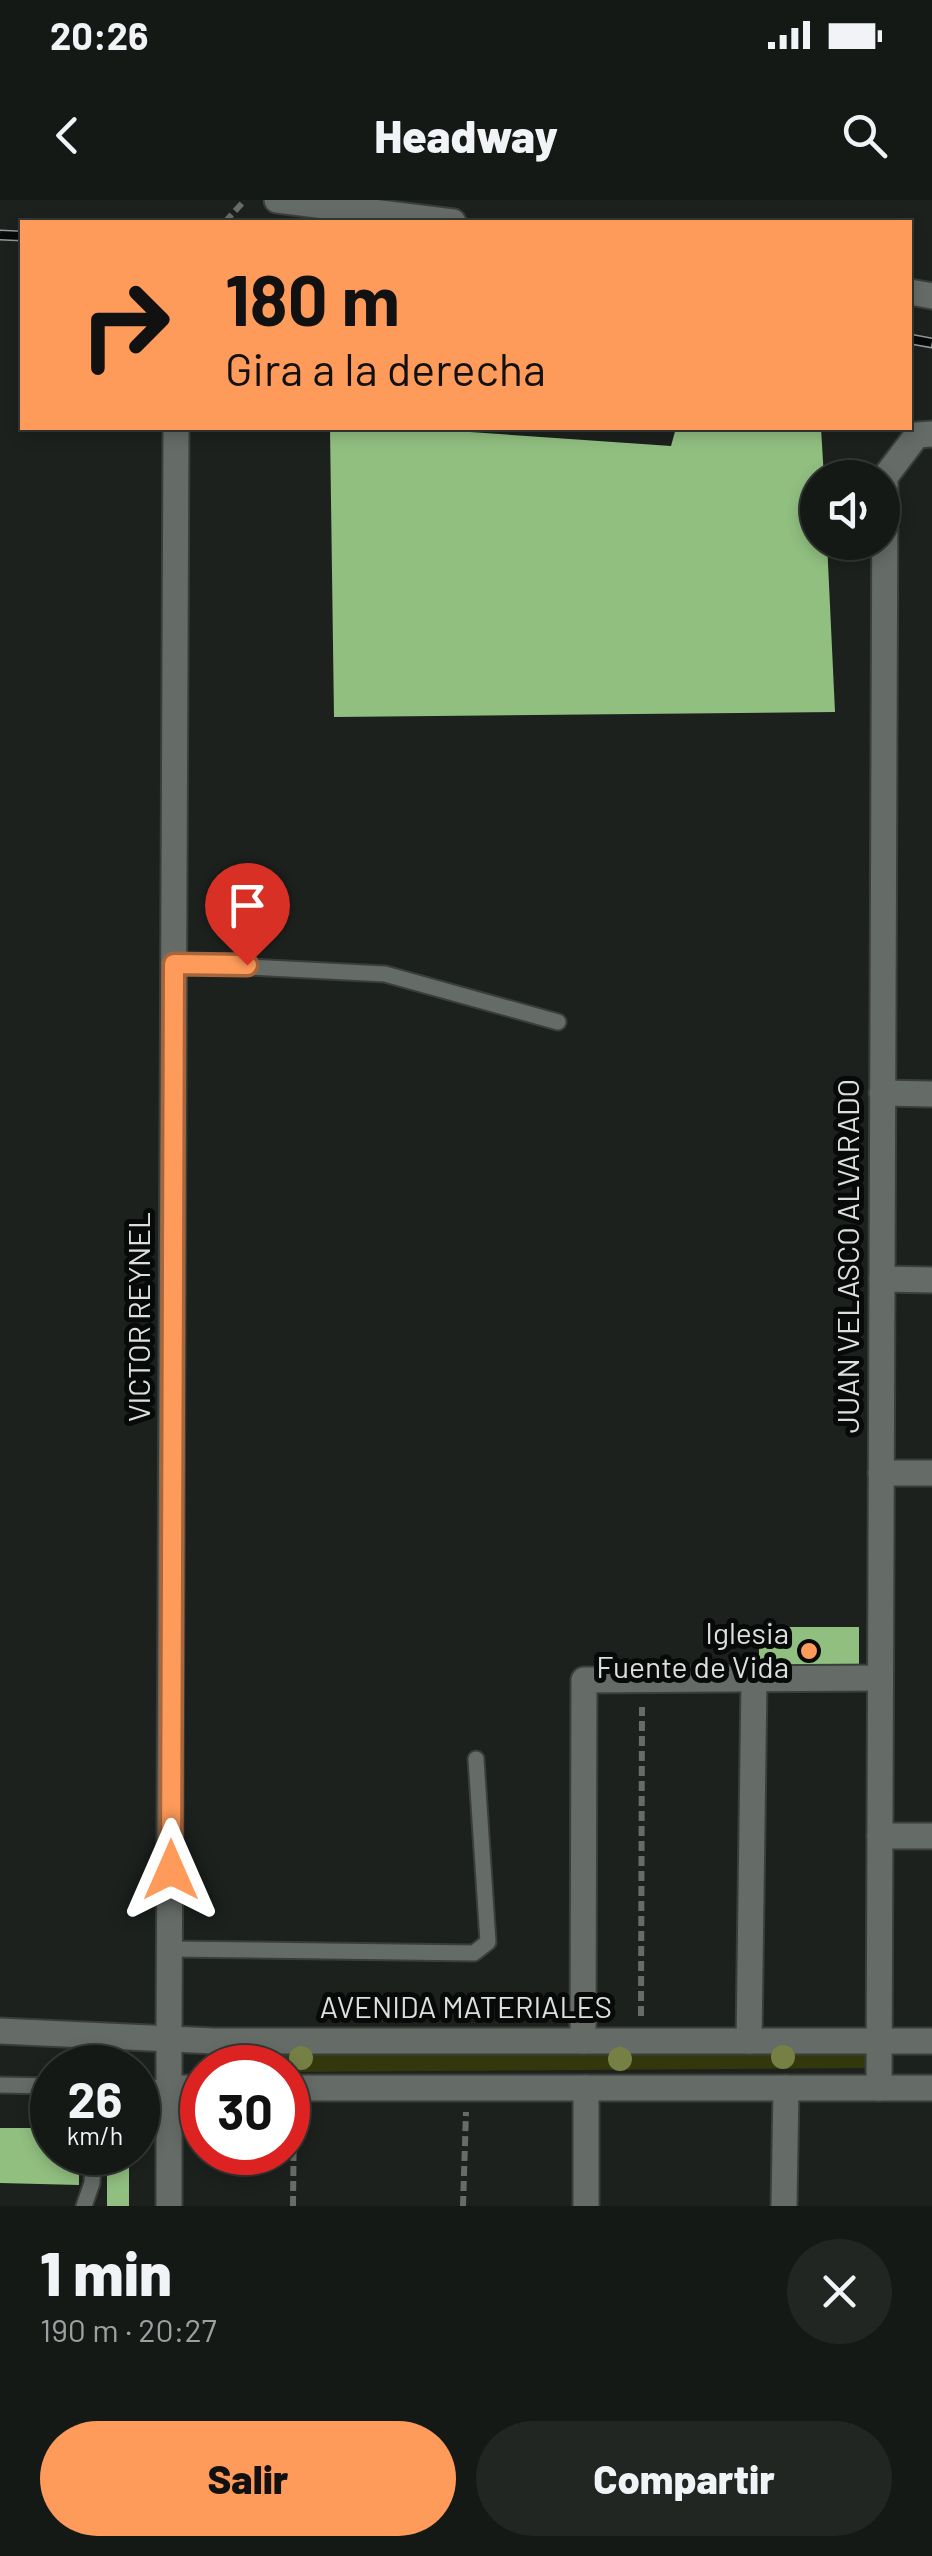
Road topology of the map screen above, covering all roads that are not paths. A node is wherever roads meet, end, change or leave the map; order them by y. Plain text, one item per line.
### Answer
1 (277, 200) edge
2 (436, 220) edge
3 (176, 430) edge
4 (924, 435) edge
5 (174, 964) junction
6 (558, 1022) dead end
7 (882, 1093) junction
8 (932, 1094) edge
9 (882, 1279) junction
10 (932, 1280) edge
11 (881, 1473) junction
12 (932, 1473) edge
13 (880, 1678) junction
14 (754, 1680) junction
15 (476, 1760) dead end
16 (880, 1836) junction
17 (932, 1836) edge
18 (171, 1949) junction
19 (0, 2031) edge
20 (170, 2038) junction
21 (583, 2040) junction
22 (749, 2041) junction
23 (879, 2041) junction
24 (932, 2041) edge
25 (0, 2086) edge
26 (30, 2086) edge
27 (160, 2088) edge
28 (169, 2088) junction
29 (180, 2088) edge
30 (310, 2088) edge
31 (586, 2088) junction
32 (786, 2088) junction
33 (879, 2088) junction
34 (932, 2088) edge
35 (93, 2175) edge
36 (84, 2206) edge
37 (168, 2206) edge
38 (586, 2206) edge
39 (784, 2206) edge

1 - 2 street
3 - 5 street, VICTOR REYNEL
4 - 7 street, JUAN VELASCO ALVARADO
5 - 6 lane
5 - 18 street, VICTOR REYNEL
7 - 8 street
7 - 9 street, JUAN VELASCO ALVARADO
9 - 10 street
9 - 11 street, JUAN VELASCO ALVARADO
11 - 12 street
11 - 13 street, JUAN VELASCO ALVARADO
13 - 14 street
13 - 16 street, JUAN VELASCO ALVARADO
14 - 21 street
14 - 22 street
15 - 18 lane
16 - 17 street
16 - 23 street, JUAN VELASCO ALVARADO
18 - 20 street, VICTOR REYNEL
19 - 20 street, AVENIDA MATERIALES
20 - 21 street, AVENIDA MATERIALES
20 - 28 street, VICTOR REYNEL
21 - 22 street, AVENIDA MATERIALES
22 - 23 street, AVENIDA MATERIALES
23 - 24 street, AVENIDA MATERIALES
23 - 33 street, JUAN VELASCO ALVARADO
25 - 26 lane
27 - 28 lane
28 - 29 street
28 - 37 street, VICTOR REYNEL
30 - 31 street
31 - 32 street
31 - 38 street
32 - 33 street
32 - 39 street
33 - 34 street
35 - 36 lane

